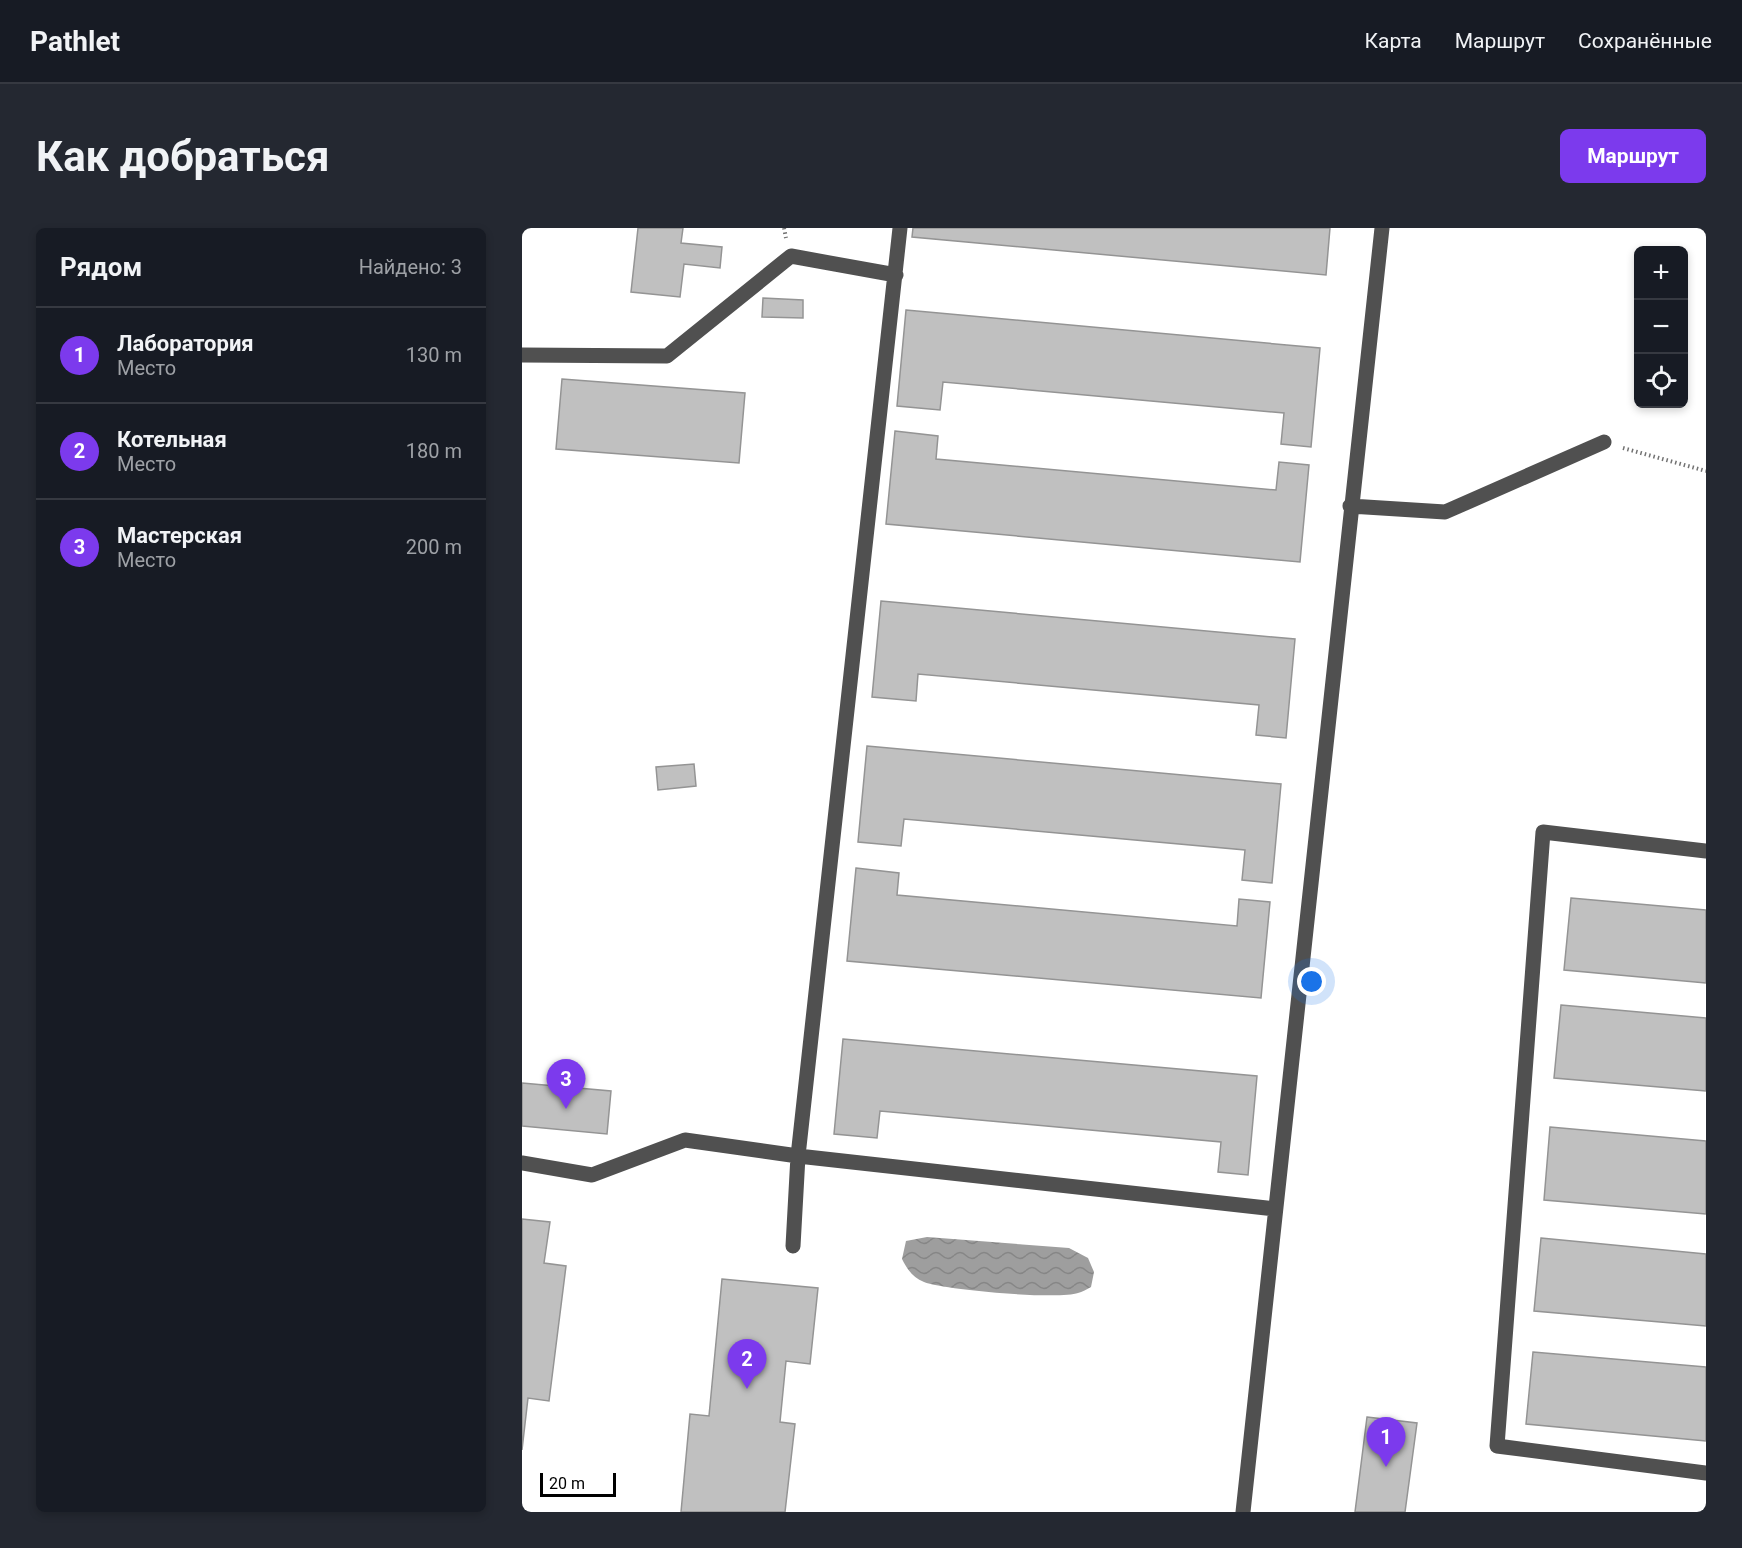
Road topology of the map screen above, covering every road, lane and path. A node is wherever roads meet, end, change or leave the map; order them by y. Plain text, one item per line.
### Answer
1 (900, 228) edge
2 (1382, 228) edge
3 (896, 275) junction
4 (522, 356) edge
5 (1604, 442) joint
6 (1706, 471) edge
7 (1350, 506) junction
8 (1706, 851) edge
9 (798, 1156) junction
10 (522, 1163) edge
11 (1275, 1209) junction
12 (793, 1246) dead end
13 (1706, 1473) edge
14 (1243, 1512) edge

1 - 3 lane
2 - 7 lane
3 - 4 lane
3 - 9 lane
5 - 6 path
5 - 7 lane
7 - 11 lane
8 - 13 lane
9 - 10 lane
9 - 11 lane
9 - 12 lane
11 - 14 lane

